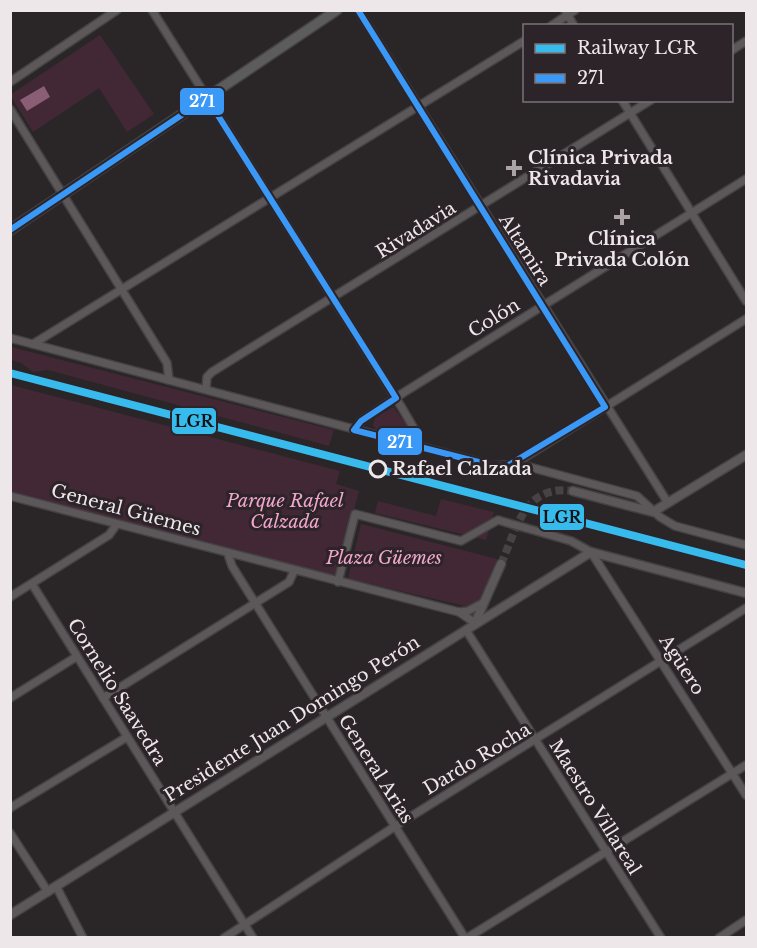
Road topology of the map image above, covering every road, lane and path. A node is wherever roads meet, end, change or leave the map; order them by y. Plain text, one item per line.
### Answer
1 (117, 10) edge
2 (152, 10) edge
3 (337, 10) edge
4 (358, 10) edge
5 (575, 10) edge
6 (566, 13) edge
7 (553, 24) edge
8 (747, 41) edge
9 (523, 42) edge
10 (733, 50) edge
11 (10, 82) edge
12 (207, 98) junction
13 (623, 102) edge
14 (648, 102) edge
15 (419, 106) junction
16 (10, 110) edge
17 (631, 113) junction
18 (747, 179) edge
19 (64, 194) junction
20 (271, 198) junction
21 (481, 207) junction
22 (693, 212) junction
23 (10, 230) edge
24 (121, 290) junction
25 (333, 299) junction
26 (747, 301) edge
27 (542, 306) junction
28 (747, 319) edge
29 (10, 338) edge
30 (33, 344) junction
31 (169, 380) junction
32 (206, 389) junction
33 (396, 398) junction
34 (604, 407) junction
35 (354, 430) junction
36 (420, 446) junction
37 (747, 455) edge
38 (514, 464) junction
39 (573, 491) tunnel mouth
40 (10, 496) edge
41 (668, 503) junction
42 (653, 512) junction
43 (117, 524) junction
44 (747, 545) edge
45 (591, 552) junction
46 (228, 554) junction
47 (501, 564) tunnel mouth
48 (294, 571) junction
49 (338, 582) junction
50 (32, 584) junction
51 (747, 593) edge
52 (10, 597) edge
53 (255, 603) junction
54 (483, 603) junction
55 (747, 608) edge
56 (459, 612) junction
57 (475, 623) junction
58 (466, 630) junction
59 (76, 657) junction
60 (662, 662) junction
61 (10, 698) edge
62 (103, 698) junction
63 (327, 718) junction
64 (127, 737) junction
65 (535, 741) junction
66 (747, 765) edge
67 (734, 773) junction
68 (747, 795) edge
69 (10, 808) edge
70 (175, 813) junction
71 (394, 827) junction
72 (10, 833) edge
73 (605, 852) junction
74 (56, 886) junction
75 (48, 892) junction
76 (10, 915) edge
77 (747, 920) edge
78 (245, 924) junction
79 (82, 938) edge
80 (224, 938) edge
81 (253, 938) edge
82 (466, 938) edge
83 (661, 938) edge
84 (719, 938) edge

1 - 11 street
2 - 12 street
3 - 12 main road
4 - 15 street, Altamira
5 - 6 street
6 - 7 street
8 - 10 street
9 - 15 street
12 - 19 main road
12 - 20 street
13 - 17 street
14 - 17 street, Rivadavia
15 - 20 street
15 - 21 street, Altamira
16 - 19 street
17 - 21 street, Rivadavia
17 - 22 street
18 - 22 street, Colón
19 - 23 main road
19 - 24 street
20 - 24 street
20 - 25 street
21 - 25 street, Rivadavia
21 - 27 street, Altamira
22 - 26 street
22 - 27 street, Colón
24 - 30 street
24 - 31 street
25 - 32 street, Rivadavia
25 - 33 street
27 - 33 street, Colón
27 - 34 street, Altamira
28 - 34 street
29 - 30 street
30 - 31 street
31 - 32 street
32 - 35 street
33 - 35 street, Colón
33 - 36 street
34 - 38 street
34 - 41 street, Altamira
35 - 36 street
36 - 38 street
37 - 41 street
38 - 42 street
39 - 42 street
40 - 43 street, General Güemes
41 - 42 street
42 - 44 street
43 - 46 street, General Güemes
43 - 50 street
45 - 49 street, bridge
45 - 51 street
45 - 57 street, Presidente Juan Domingo Perón
45 - 60 street, Agüero
46 - 48 street, General Güemes
46 - 53 street, General Arias
47 - 54 street
48 - 49 street, General Güemes
48 - 53 street
49 - 56 street, General Güemes
50 - 52 street
50 - 59 street, Cornelio Saavedra
53 - 62 street
53 - 63 street, General Arias
54 - 56 street
54 - 57 street
55 - 60 street, Dardo Rocha
56 - 57 street, General Güemes
57 - 58 street, Presidente Juan Domingo Perón
58 - 63 street, Presidente Juan Domingo Perón
58 - 65 street, Maestro Villareal
59 - 61 street
59 - 62 street, Cornelio Saavedra
60 - 65 street, Dardo Rocha
60 - 67 street, Agüero
62 - 64 street, Cornelio Saavedra
63 - 70 street, Presidente Juan Domingo Perón
63 - 71 street, General Arias
64 - 69 street
64 - 70 street, Cornelio Saavedra
65 - 71 street, Dardo Rocha
65 - 73 street, Maestro Villareal
66 - 67 street
67 - 68 street, Agüero
67 - 73 street
70 - 74 street, Presidente Juan Domingo Perón
70 - 78 street, Cornelio Saavedra
71 - 78 street, Dardo Rocha
71 - 82 street, General Arias
72 - 75 street
73 - 82 street
73 - 83 street, Maestro Villareal
74 - 75 street, Presidente Juan Domingo Perón
74 - 79 street
75 - 76 street, Presidente Juan Domingo Perón
77 - 84 street
78 - 80 street, Dardo Rocha
78 - 81 street, Cornelio Saavedra

